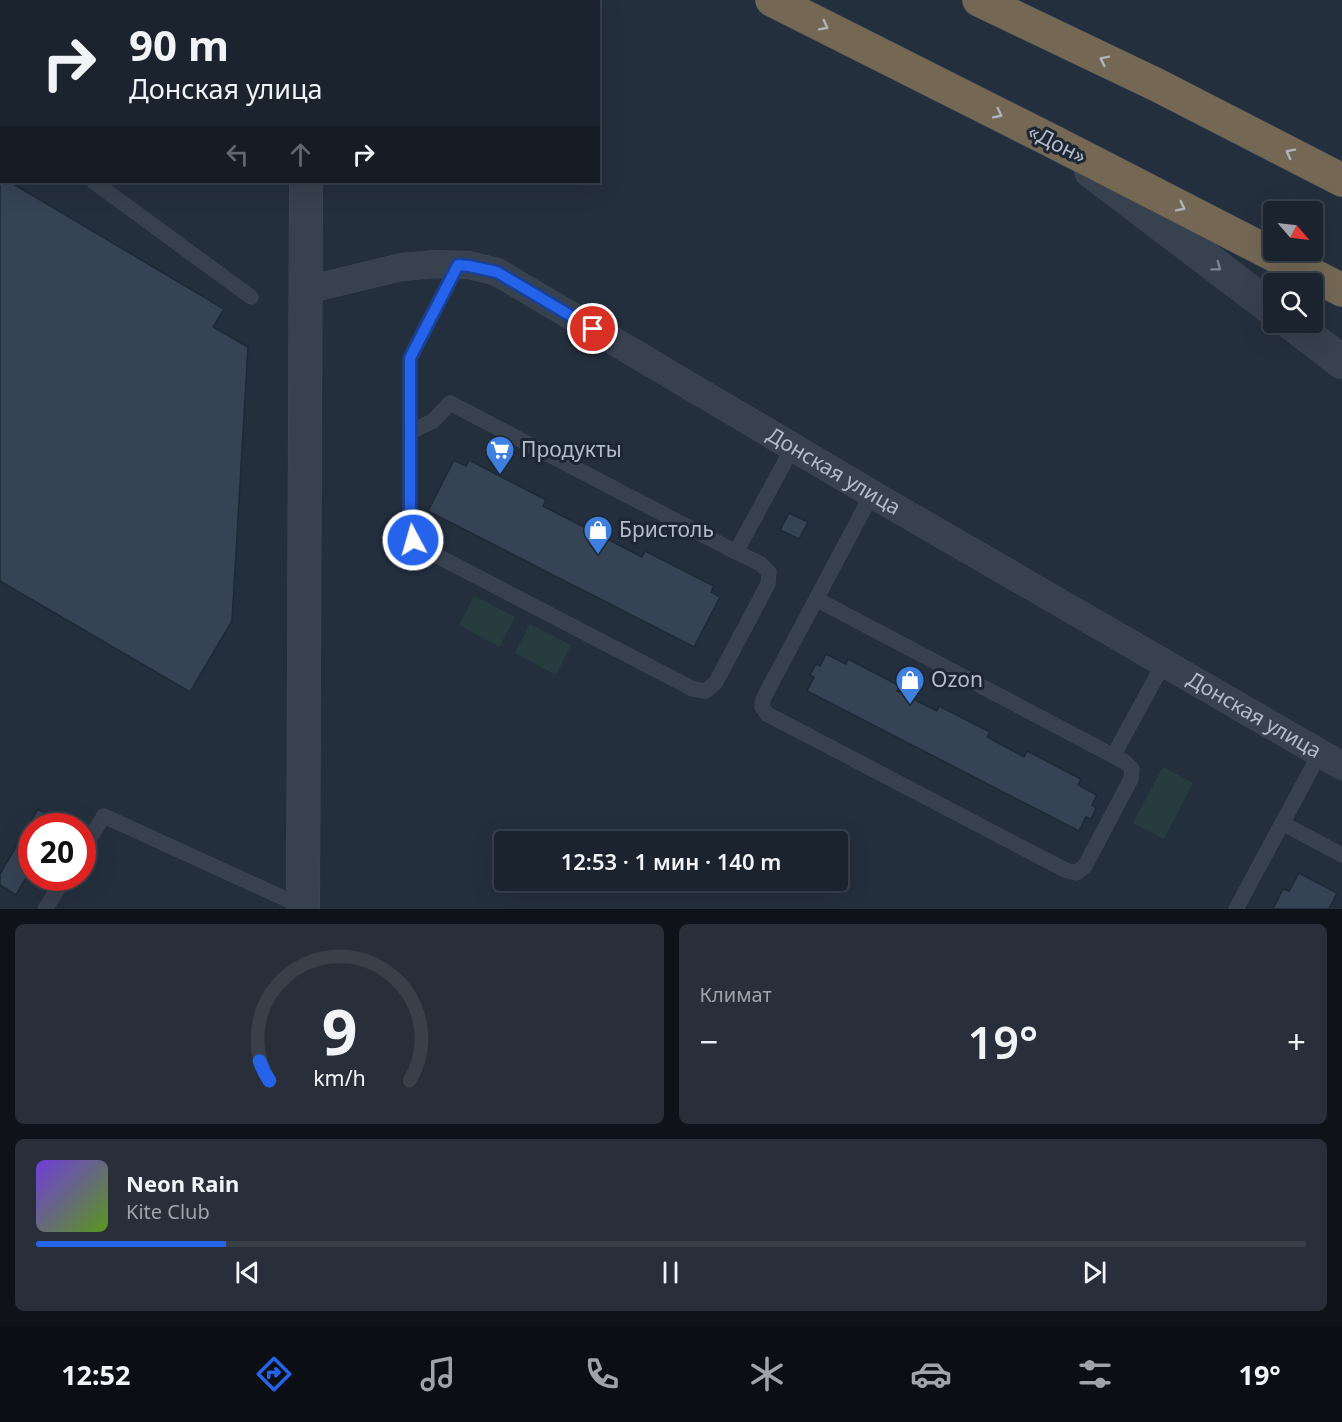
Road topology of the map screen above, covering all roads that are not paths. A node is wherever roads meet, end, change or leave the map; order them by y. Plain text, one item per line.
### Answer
1 (772, 0) edge
2 (979, 0) edge
3 (1054, 142) junction
4 (1342, 180) edge
5 (95, 183) edge
6 (306, 183) edge
7 (458, 265) junction
8 (306, 290) junction
9 (1342, 290) edge
10 (251, 297) dead end
11 (1263, 302) edge
12 (1304, 333) edge
13 (1342, 362) edge
14 (410, 432) junction
15 (793, 447) junction
16 (872, 494) junction
17 (736, 552) junction
18 (816, 599) junction
19 (1164, 663) junction
20 (1113, 756) junction
21 (1331, 760) edge
22 (1282, 824) junction
23 (96, 828) edge
24 (1342, 855) edge
25 (57, 891) edge
26 (305, 908) edge
27 (45, 909) edge
28 (1236, 909) edge

1 -> 3 highway, «Дон»
4 -> 2 highway
3 -> 9 highway, «Дон»
3 -> 11 street
5 - 10 lane
6 - 8 street
7 - 8 street, Донская улица
7 - 14 lane
7 - 15 street, Донская улица
8 - 26 street
12 - 13 street
14 - 17 lane
14 - 17 lane
15 - 16 street, Донская улица
15 - 17 lane
16 - 18 lane
16 - 19 street, Донская улица
18 - 20 lane
18 - 20 lane
19 - 20 lane
19 - 21 street, Донская улица
21 - 22 lane
22 - 24 lane
22 - 28 lane
23 - 26 lane
25 - 27 lane

